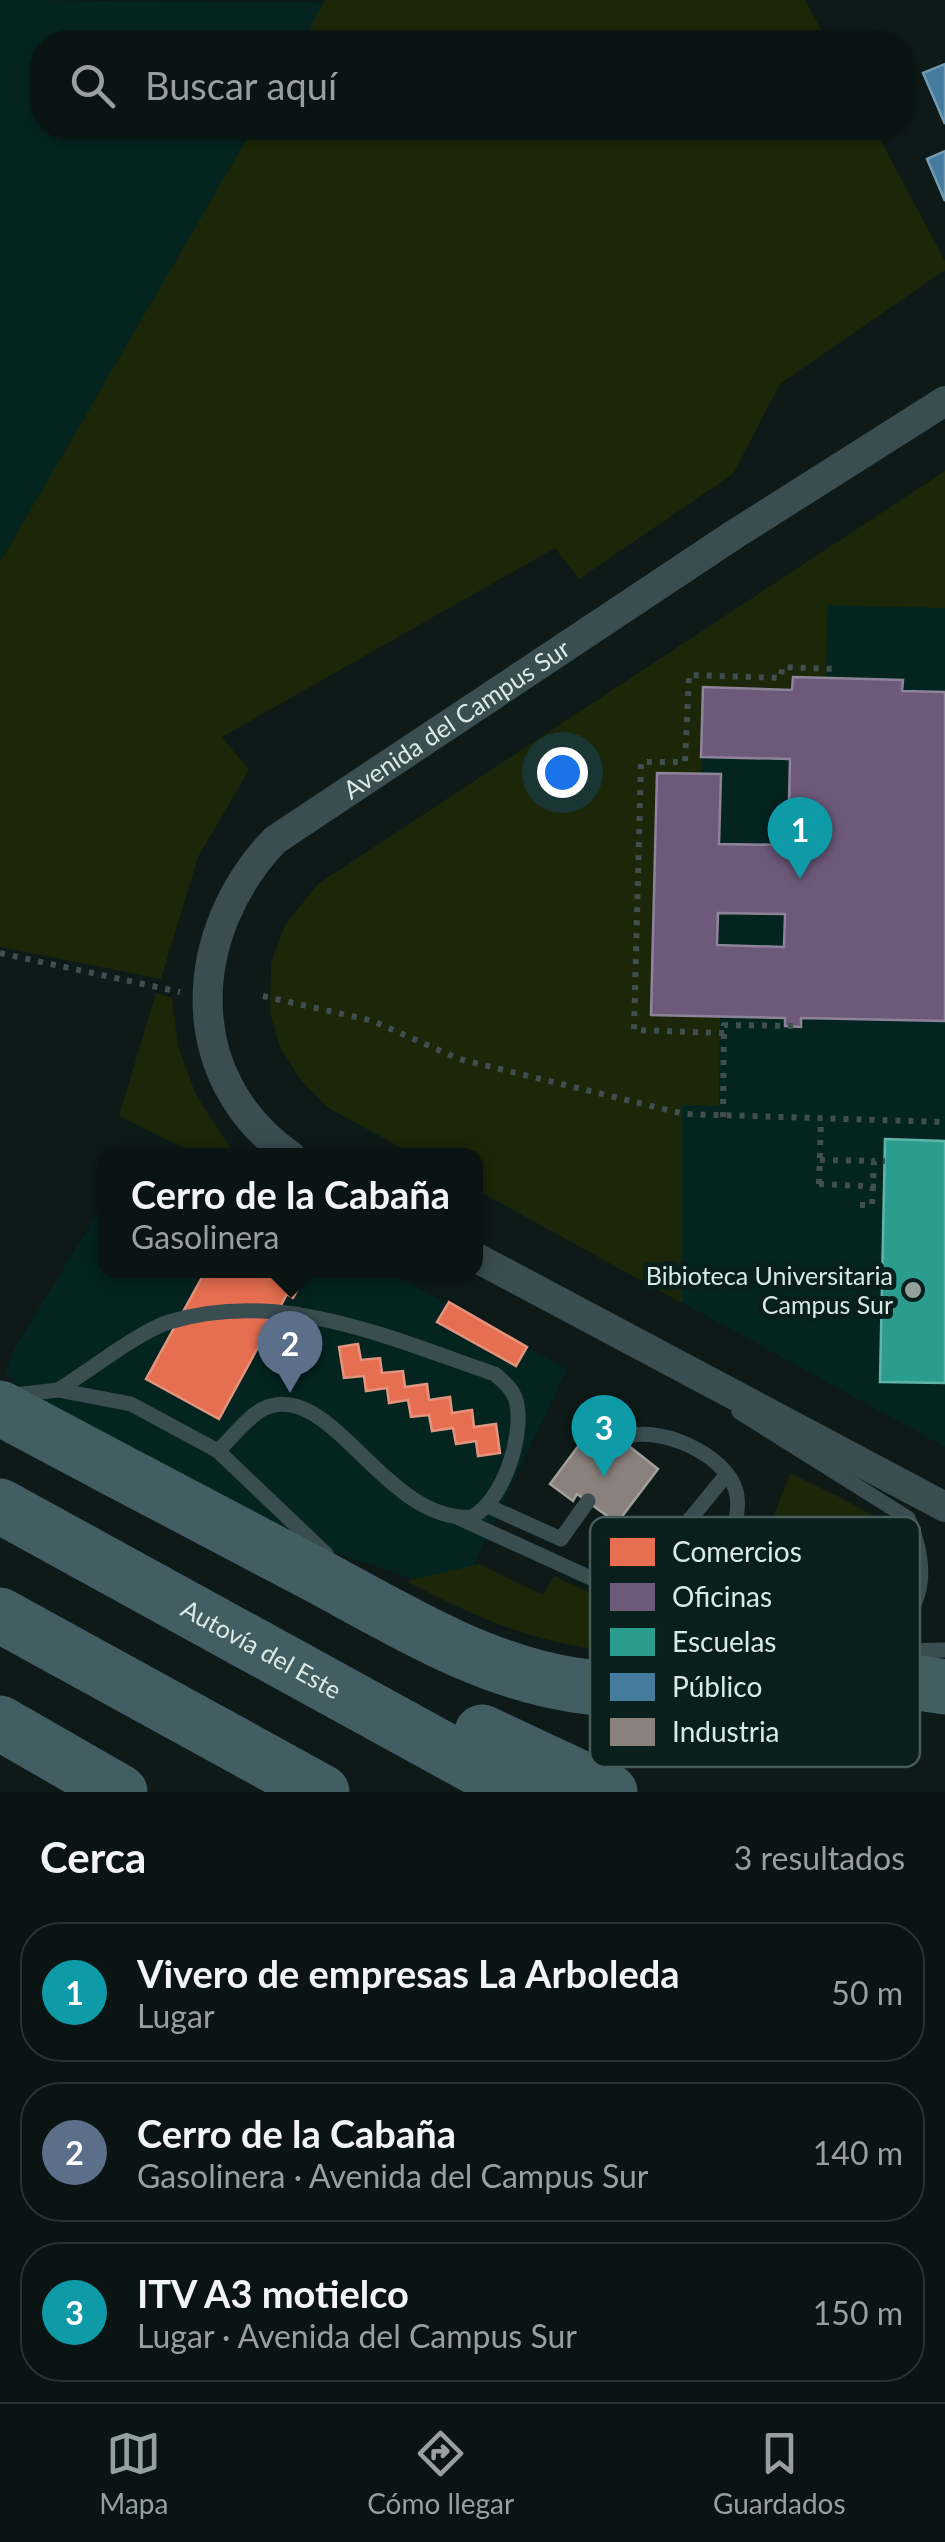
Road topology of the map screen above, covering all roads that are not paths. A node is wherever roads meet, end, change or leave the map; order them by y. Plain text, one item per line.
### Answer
1 (945, 401) edge
2 (282, 1148) edge
3 (483, 1260) edge
4 (624, 1333) junction
5 (58, 1390) junction
6 (0, 1393) edge
7 (0, 1408) edge
8 (621, 1439) dead end
9 (218, 1451) junction
10 (727, 1474) junction
11 (588, 1501) dead end
12 (0, 1506) edge
13 (488, 1506) junction
14 (945, 1507) edge
15 (692, 1517) edge
16 (736, 1517) edge
17 (906, 1517) edge
18 (459, 1518) junction
19 (920, 1538) edge
20 (590, 1578) edge
21 (920, 1603) edge
22 (0, 1614) edge
23 (400, 1620) junction
24 (262, 1647) junction
25 (0, 1649) edge
26 (945, 1650) edge
27 (920, 1651) edge
28 (920, 1684) edge
29 (590, 1685) edge
30 (945, 1687) edge
31 (0, 1723) edge
32 (120, 1792) edge
33 (260, 1792) edge
34 (322, 1792) edge
35 (521, 1792) edge
36 (610, 1792) edge

1 - 2 street, Avenida del Campus Sur
3 - 4 street
4 - 14 street
4 - 17 lane
5 - 6 lane
5 - 9 lane
5 - 13 lane
7 - 23 highway
8 - 10 lane
9 - 18 lane
9 - 23 lane
10 - 15 lane
10 - 16 lane
11 - 13 lane
12 - 24 highway, Autovía del Este
13 - 18 lane
18 - 20 lane
19 - 21 lane
22 - 34 highway
23 - 29 highway
24 - 35 highway, Autovía del Este
24 - 36 highway
25 - 33 highway
26 - 27 lane
28 - 30 highway
31 - 32 highway

